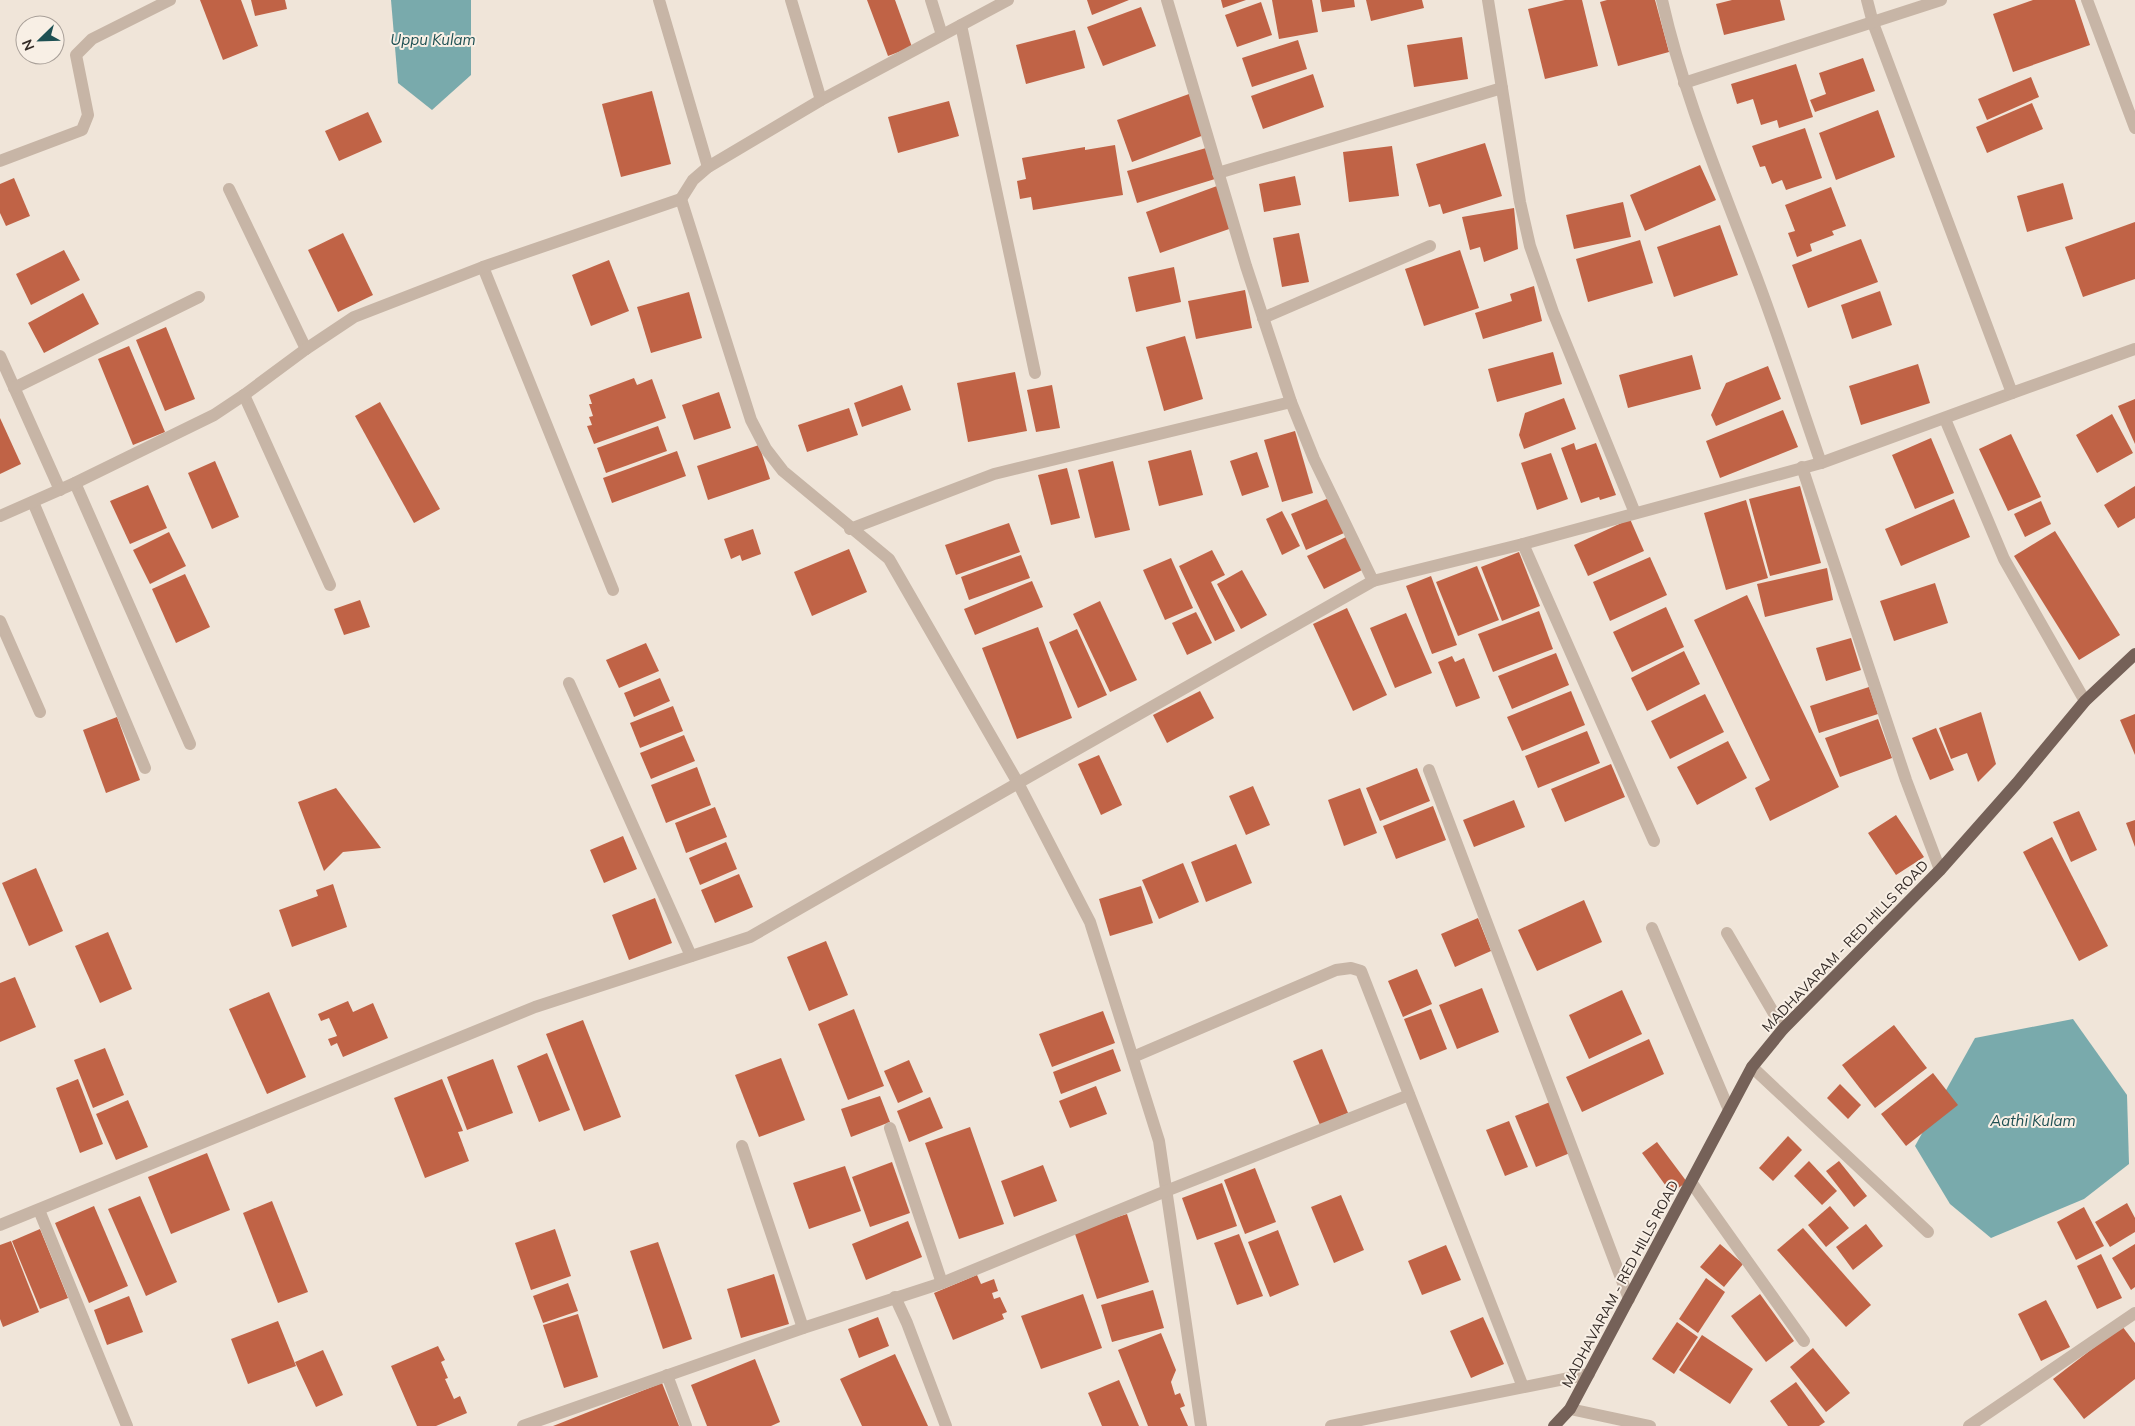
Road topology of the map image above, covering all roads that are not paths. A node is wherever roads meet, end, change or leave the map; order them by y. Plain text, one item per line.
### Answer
1 (170, 0) edge
2 (660, 0) edge
3 (791, 0) edge
4 (931, 0) edge
5 (1008, 0) edge
6 (1166, 0) edge
7 (1488, 0) edge
8 (1662, 0) edge
9 (1867, 0) edge
10 (1941, 0) edge
11 (2087, 0) edge
12 (1873, 23) junction
13 (961, 25) junction
14 (942, 35) junction
15 (1684, 83) junction
16 (1502, 88) junction
17 (821, 100) junction
18 (2132, 108) edge
19 (2135, 128) edge
20 (0, 161) edge
21 (708, 167) junction
22 (1218, 173) junction
23 (229, 189) dead end
24 (681, 199) junction
25 (1430, 246) dead end
26 (483, 267) junction
27 (199, 297) dead end
28 (1263, 318) junction
29 (306, 349) junction
30 (2135, 349) edge
31 (0, 356) edge
32 (1035, 373) dead end
33 (14, 388) junction
34 (2012, 393) junction
35 (244, 395) junction
36 (1291, 402) junction
37 (1945, 419) junction
38 (1821, 463) junction
39 (1802, 467) junction
40 (75, 483) junction
41 (60, 490) junction
42 (33, 502) junction
43 (1635, 513) junction
44 (0, 516) edge
45 (850, 529) junction
46 (1523, 544) junction
47 (1373, 581) junction
48 (330, 585) dead end
49 (613, 590) dead end
50 (0, 621) edge
51 (2135, 654) edge
52 (569, 683) dead end
53 (2086, 701) junction
54 (40, 712) dead end
55 (190, 744) dead end
56 (146, 768) dead end
57 (1429, 770) dead end
58 (1018, 783) junction
59 (1654, 840) dead end
60 (1940, 870) junction
61 (1652, 928) dead end
62 (1727, 933) dead end
63 (690, 956) junction
64 (1782, 1029) junction
65 (1133, 1058) junction
66 (1752, 1067) junction
67 (1409, 1095) junction
68 (1730, 1110) junction
69 (890, 1128) dead end
70 (742, 1146) dead end
71 (1691, 1182) junction
72 (1166, 1191) junction
73 (39, 1210) junction
74 (0, 1225) edge
75 (1928, 1232) dead end
76 (942, 1282) junction
77 (895, 1297) junction
78 (1629, 1299) junction
79 (2135, 1313) edge
80 (803, 1328) junction
81 (1804, 1341) dead end
82 (1589, 1374) junction
83 (667, 1376) junction
84 (1523, 1387) junction
85 (1570, 1409) junction
86 (127, 1426) edge
87 (523, 1426) edge
88 (686, 1426) edge
89 (946, 1426) edge
90 (1201, 1426) edge
91 (1332, 1426) edge
92 (1554, 1426) edge
93 (1650, 1426) edge
94 (1969, 1426) edge

1 - 20 street
2 - 21 street
3 - 17 street
4 - 14 street
5 - 13 street
6 - 22 street
7 - 16 street
8 - 15 street
9 - 12 street
10 - 12 street
11 - 18 street
12 - 15 street
12 - 34 street
13 - 14 street
13 - 32 street
14 - 17 street
15 - 38 street
16 - 22 street
16 - 43 street
17 - 21 street
18 - 19 street
21 - 24 street
22 - 28 street
23 - 29 street
24 - 26 street
24 - 45 street
25 - 28 street
26 - 29 street
26 - 49 street
27 - 33 street
28 - 36 street
29 - 35 street
30 - 34 street
31 - 33 street
33 - 41 street
34 - 37 street
35 - 40 street
35 - 48 street
36 - 45 street
36 - 47 street
37 - 38 street
37 - 53 street
38 - 39 street
39 - 43 street
39 - 60 street
40 - 41 street
40 - 55 street
41 - 42 street
42 - 44 street
42 - 56 street
43 - 46 street
45 - 58 street
46 - 47 street
46 - 59 street
47 - 58 street
50 - 54 street
51 - 53 main road, MADHAVARAM - RED HILLS ROAD
52 - 63 street
53 - 60 main road, MADHAVARAM - RED HILLS ROAD
57 - 78 street
58 - 63 street
58 - 65 street
60 - 64 main road, MADHAVARAM - RED HILLS ROAD
61 - 68 street
62 - 64 street
63 - 73 street
64 - 66 main road, MADHAVARAM - RED HILLS ROAD
65 - 67 street
65 - 72 street
66 - 68 main road, MADHAVARAM - RED HILLS ROAD
66 - 75 street
67 - 72 street
67 - 84 street
68 - 71 main road, MADHAVARAM - RED HILLS ROAD
69 - 76 street
70 - 80 street
71 - 78 main road, MADHAVARAM - RED HILLS ROAD
71 - 81 street
72 - 76 street
72 - 90 street
73 - 74 street
73 - 86 street
76 - 77 street
77 - 80 street
77 - 89 street
78 - 82 main road, MADHAVARAM - RED HILLS ROAD
79 - 94 street
80 - 83 street
82 - 84 street
82 - 85 main road, MADHAVARAM - RED HILLS ROAD
83 - 87 street
83 - 88 street
84 - 91 street
85 - 92 main road, MADHAVARAM - RED HILLS ROAD
85 - 93 street

